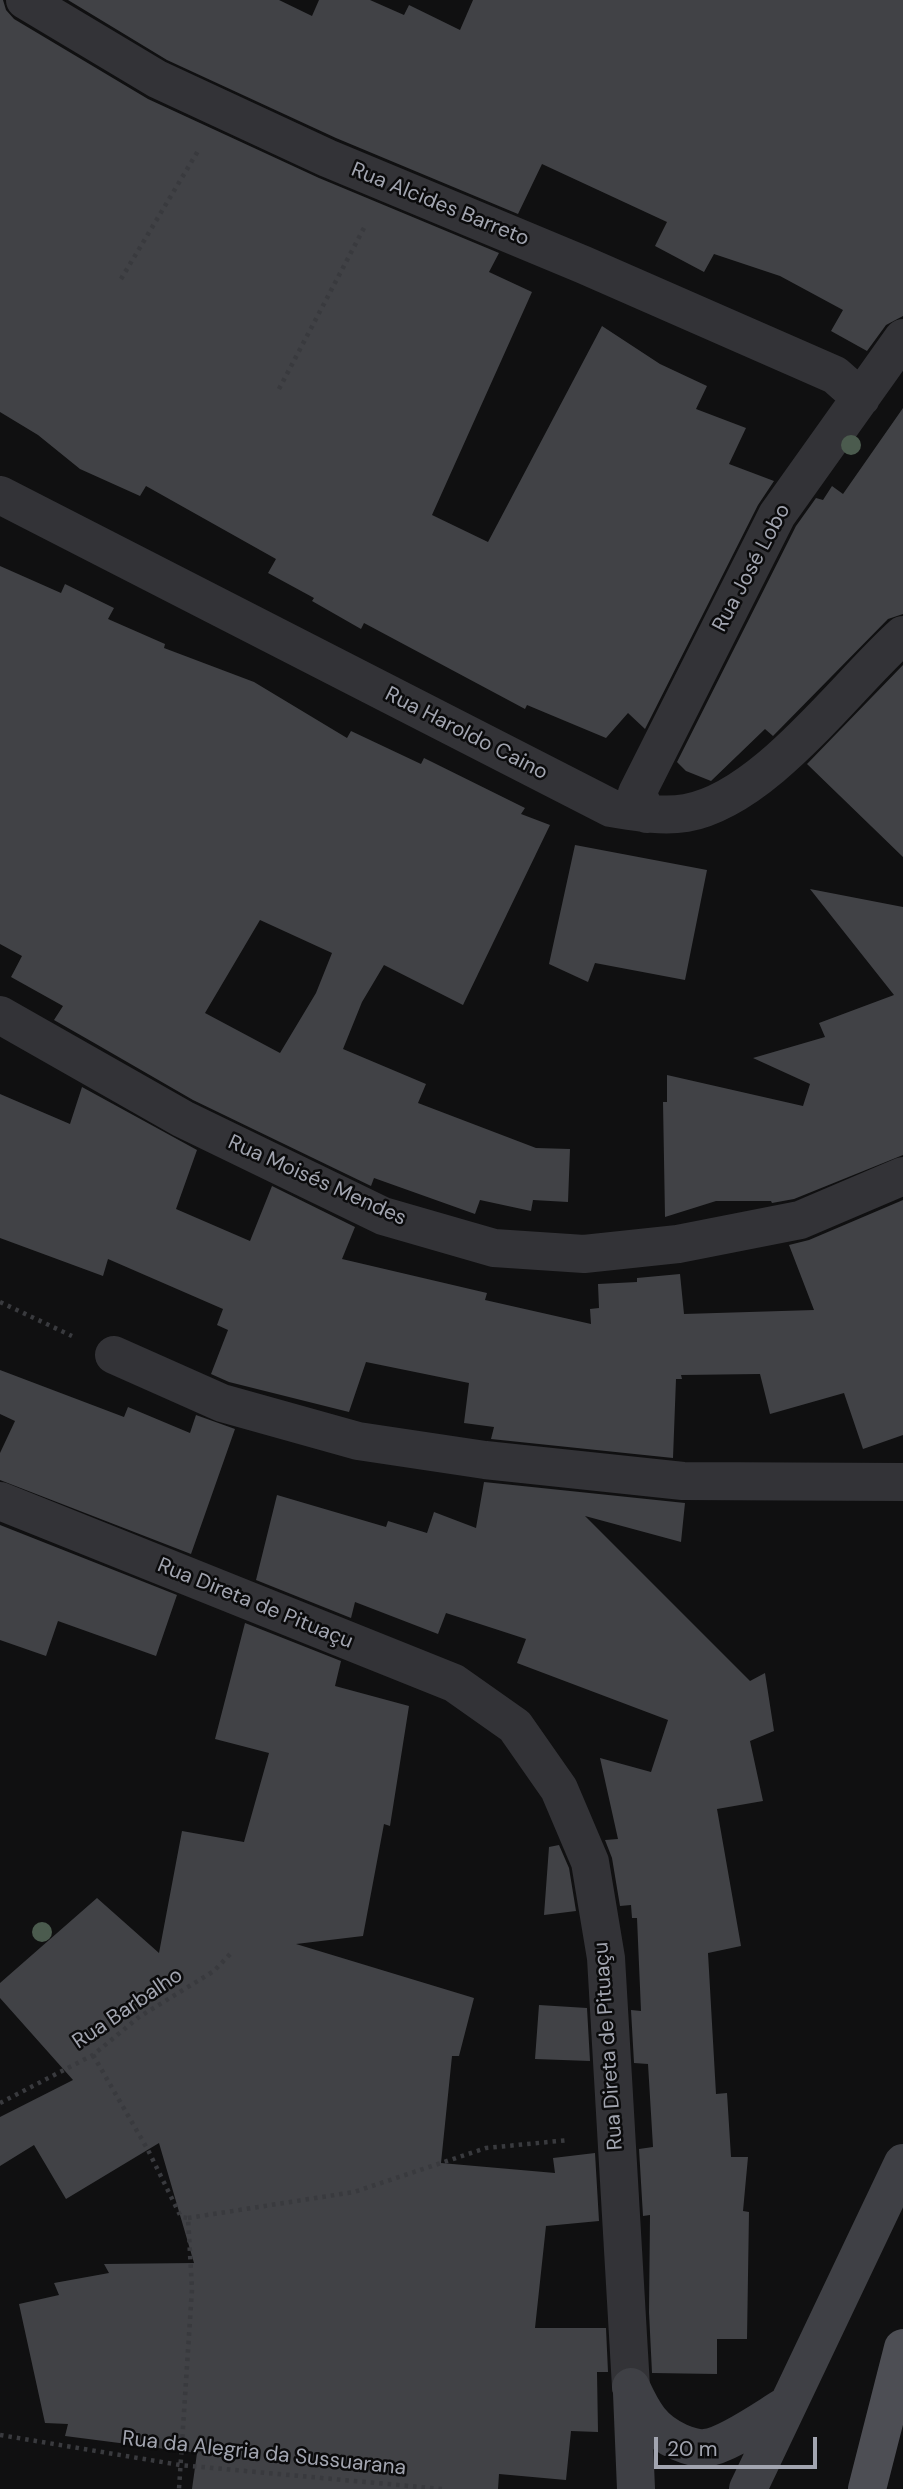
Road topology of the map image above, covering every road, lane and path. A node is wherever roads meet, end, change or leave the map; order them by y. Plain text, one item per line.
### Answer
1 (24, 0) edge
2 (222, 110) junction
3 (380, 181) junction
4 (121, 279) dead end
5 (903, 338) edge
6 (279, 389) dead end
7 (861, 398) junction
8 (0, 495) edge
9 (903, 635) edge
10 (648, 814) junction
11 (0, 1015) edge
12 (903, 1176) edge
13 (0, 1302) edge
14 (114, 1355) joint
15 (903, 1482) edge
16 (0, 1500) edge
17 (231, 1953) dead end
18 (93, 2055) junction
19 (0, 2103) edge
20 (615, 2136) junction
21 (903, 2163) edge
22 (188, 2218) junction
23 (903, 2348) edge
24 (631, 2387) junction
25 (787, 2405) junction
26 (0, 2435) edge
27 (180, 2465) junction
28 (179, 2489) edge
29 (442, 2489) edge
30 (636, 2489) edge
31 (748, 2489) edge
32 (867, 2489) edge

1 - 2 street, Rua Alcides Barreto
2 - 3 street, Rua Alcides Barreto
2 - 4 path
3 - 6 path
3 - 7 street, Rua Alcides Barreto
5 - 7 street, Rua José Lobo
7 - 10 street, Rua José Lobo
8 - 10 street, Rua Haroldo Caino
9 - 10 street, Rua Haroldo Caino
11 - 12 street, Rua Moisés Mendes
13 - 14 path
14 - 15 street
16 - 20 street, Rua Direta de Pituaçu
17 - 18 path, Rua Barbalho
18 - 19 path, Rua Barbalho
18 - 22 path
20 - 22 path
20 - 24 street, Rua Direta de Pituaçu
21 - 25 street
22 - 27 path
23 - 32 main road
24 - 25 street
24 - 30 street, Rua Direta de Pituaçu
25 - 31 street
26 - 27 path, Rua da Alegria da Sussuarana
27 - 28 path
27 - 29 path, Rua da Alegria da Sussuarana

